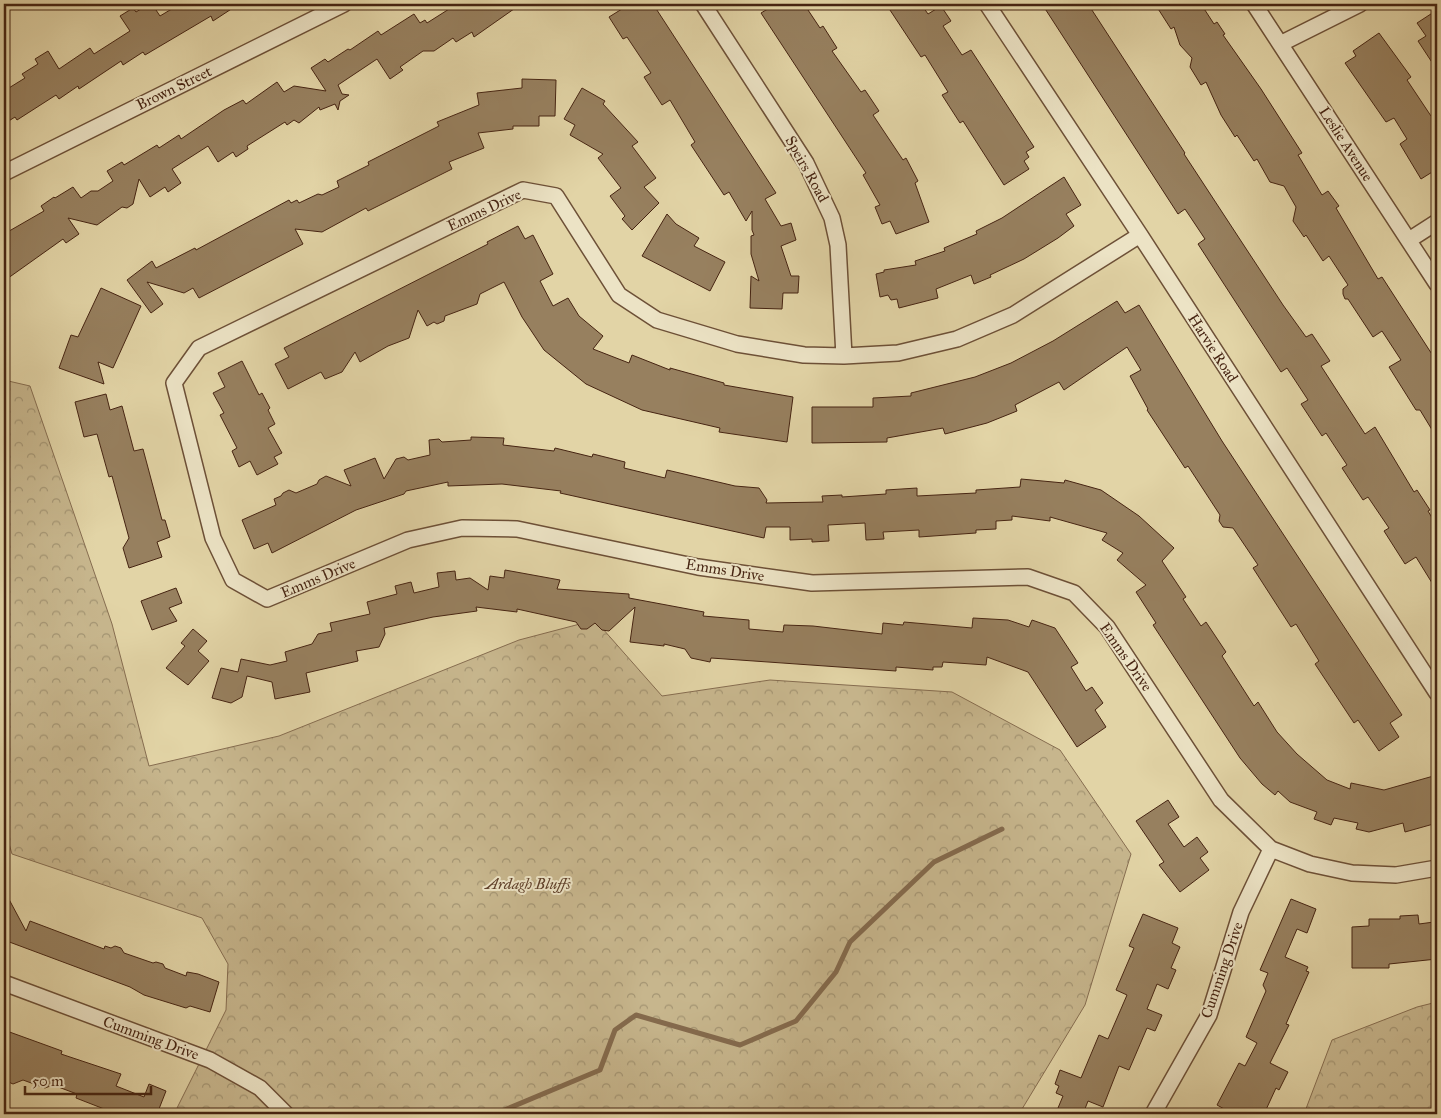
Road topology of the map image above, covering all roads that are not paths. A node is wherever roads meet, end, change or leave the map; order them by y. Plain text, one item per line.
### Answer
1 (344, 4) edge
2 (703, 4) edge
3 (987, 4) edge
4 (1254, 4) edge
5 (1360, 4) edge
6 (1280, 44) junction
7 (4, 173) edge
8 (1437, 222) edge
9 (1140, 235) junction
10 (1409, 240) junction
11 (1437, 284) edge
12 (844, 356) junction
13 (1437, 693) edge
14 (1272, 849) junction
15 (1437, 868) edge
16 (4, 983) edge
17 (286, 1114) edge
18 (1154, 1114) edge

1 - 7 street, Brown Street
2 - 12 street, Speirs Road
3 - 9 street, Harvie Road
4 - 6 street, Leslie Avenue
5 - 6 street
6 - 10 street, Leslie Avenue
8 - 10 street
9 - 12 street, Emms Drive
9 - 13 street, Harvie Road
10 - 11 street, Leslie Avenue
12 - 14 street, Emms Drive
14 - 15 street, Emms Drive
14 - 18 street, Cumming Drive
16 - 17 street, Cumming Drive

